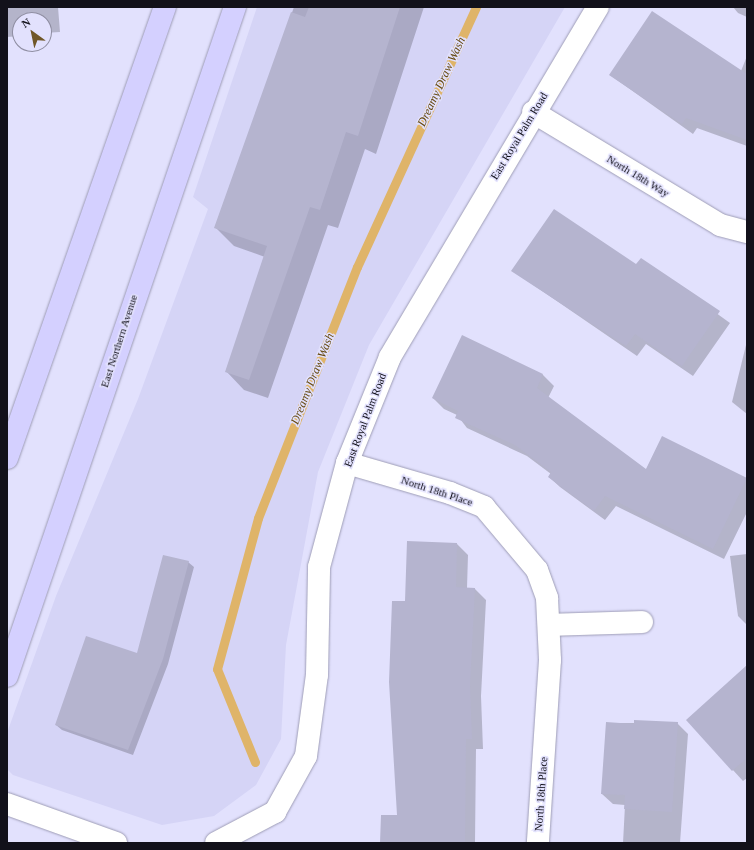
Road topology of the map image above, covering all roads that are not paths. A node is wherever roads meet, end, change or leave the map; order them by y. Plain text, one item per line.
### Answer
1 (165, 7) edge
2 (235, 7) edge
3 (598, 7) edge
4 (533, 112) junction
5 (747, 232) edge
6 (7, 458) edge
7 (347, 463) junction
8 (642, 622) dead end
9 (549, 625) junction
10 (7, 676) edge
11 (7, 804) edge
12 (116, 843) edge
13 (216, 843) edge
14 (538, 843) edge

1 - 6 main road
2 - 10 main road, East Northern Avenue
3 - 4 street, East Royal Palm Road
4 - 5 street, North 18th Way
4 - 7 street, East Royal Palm Road
7 - 9 street, North 18th Place
7 - 13 street, East Royal Palm Road
8 - 9 street
9 - 14 street, North 18th Place
11 - 12 street

